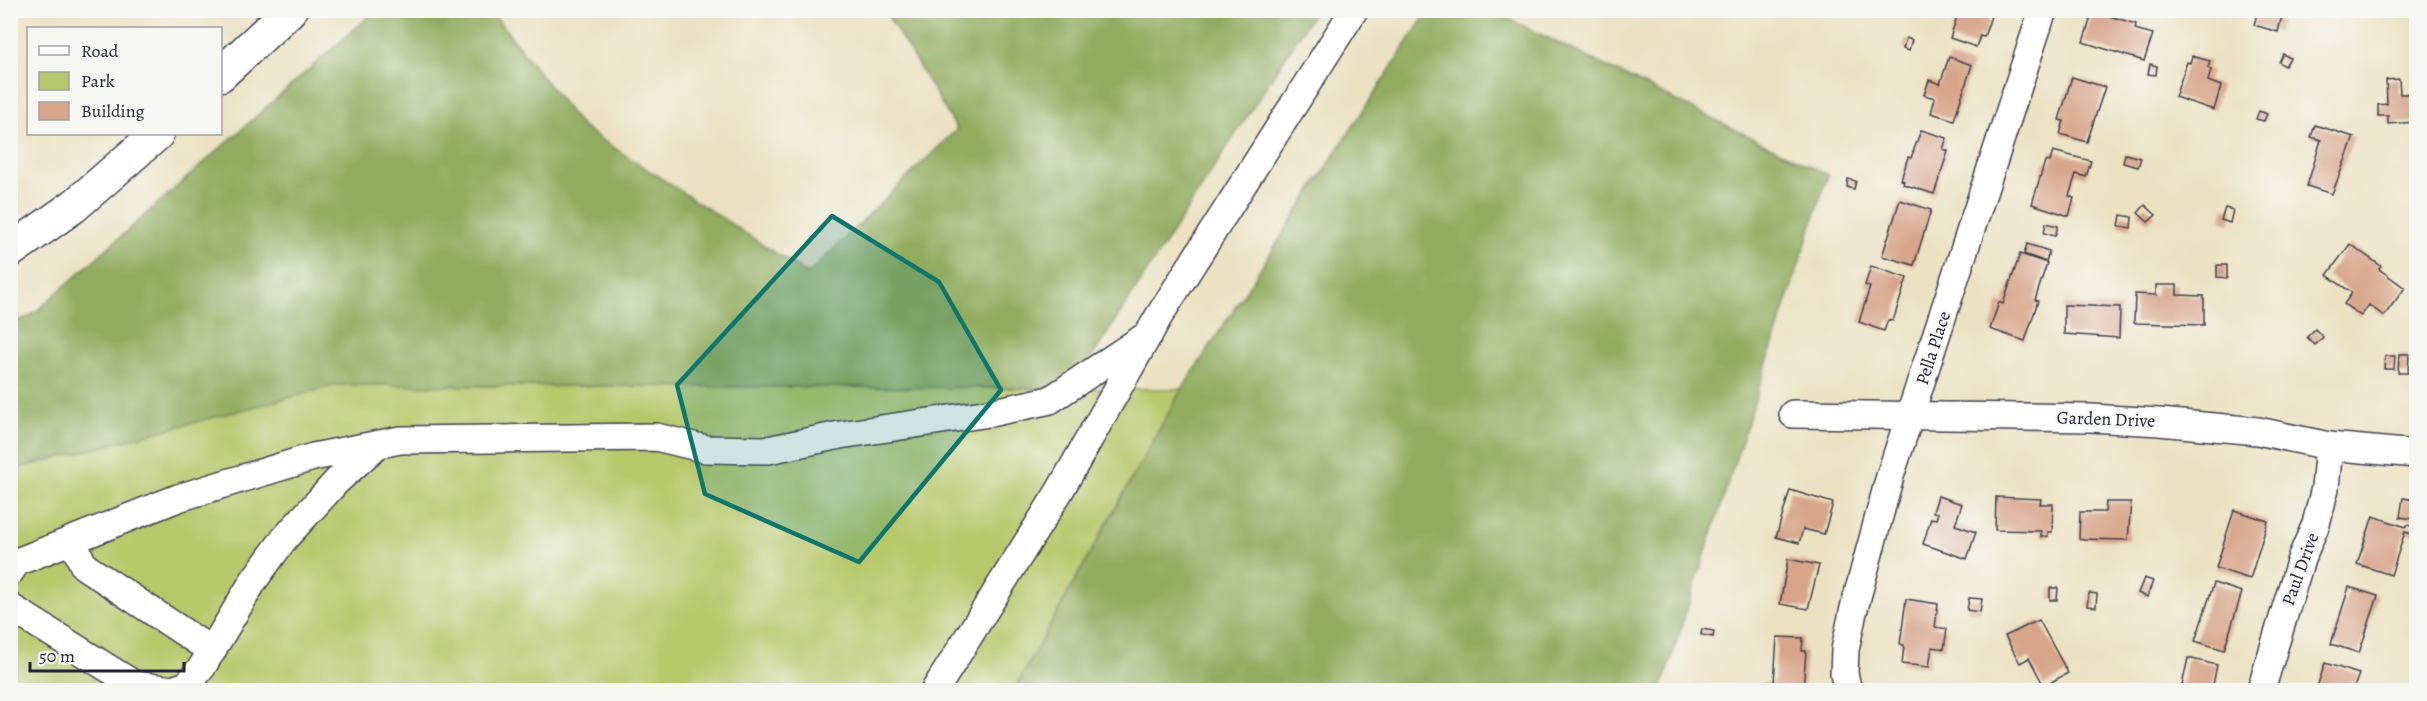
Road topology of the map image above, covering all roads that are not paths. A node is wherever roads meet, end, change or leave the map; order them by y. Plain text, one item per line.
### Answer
1 (290, 10) edge
2 (1354, 10) edge
3 (2043, 10) edge
4 (222, 73) edge
5 (156, 135) edge
6 (10, 251) edge
7 (1149, 334) junction
8 (1793, 414) dead end
9 (1911, 414) junction
10 (378, 445) junction
11 (2329, 446) junction
12 (2416, 454) edge
13 (72, 540) junction
14 (10, 572) edge
15 (10, 607) edge
16 (212, 651) junction
17 (935, 690) edge
18 (1848, 690) edge
19 (2261, 690) edge

1 - 4 main road
2 - 7 street
3 - 9 street, Pella Place
5 - 6 main road
7 - 10 street
7 - 17 street
8 - 9 street, Garden Drive
9 - 11 street, Garden Drive
9 - 18 street, Pella Place
10 - 13 street
10 - 16 street
11 - 12 street, Garden Drive
11 - 19 street, Paul Drive
13 - 14 street
13 - 16 street
15 - 16 street

